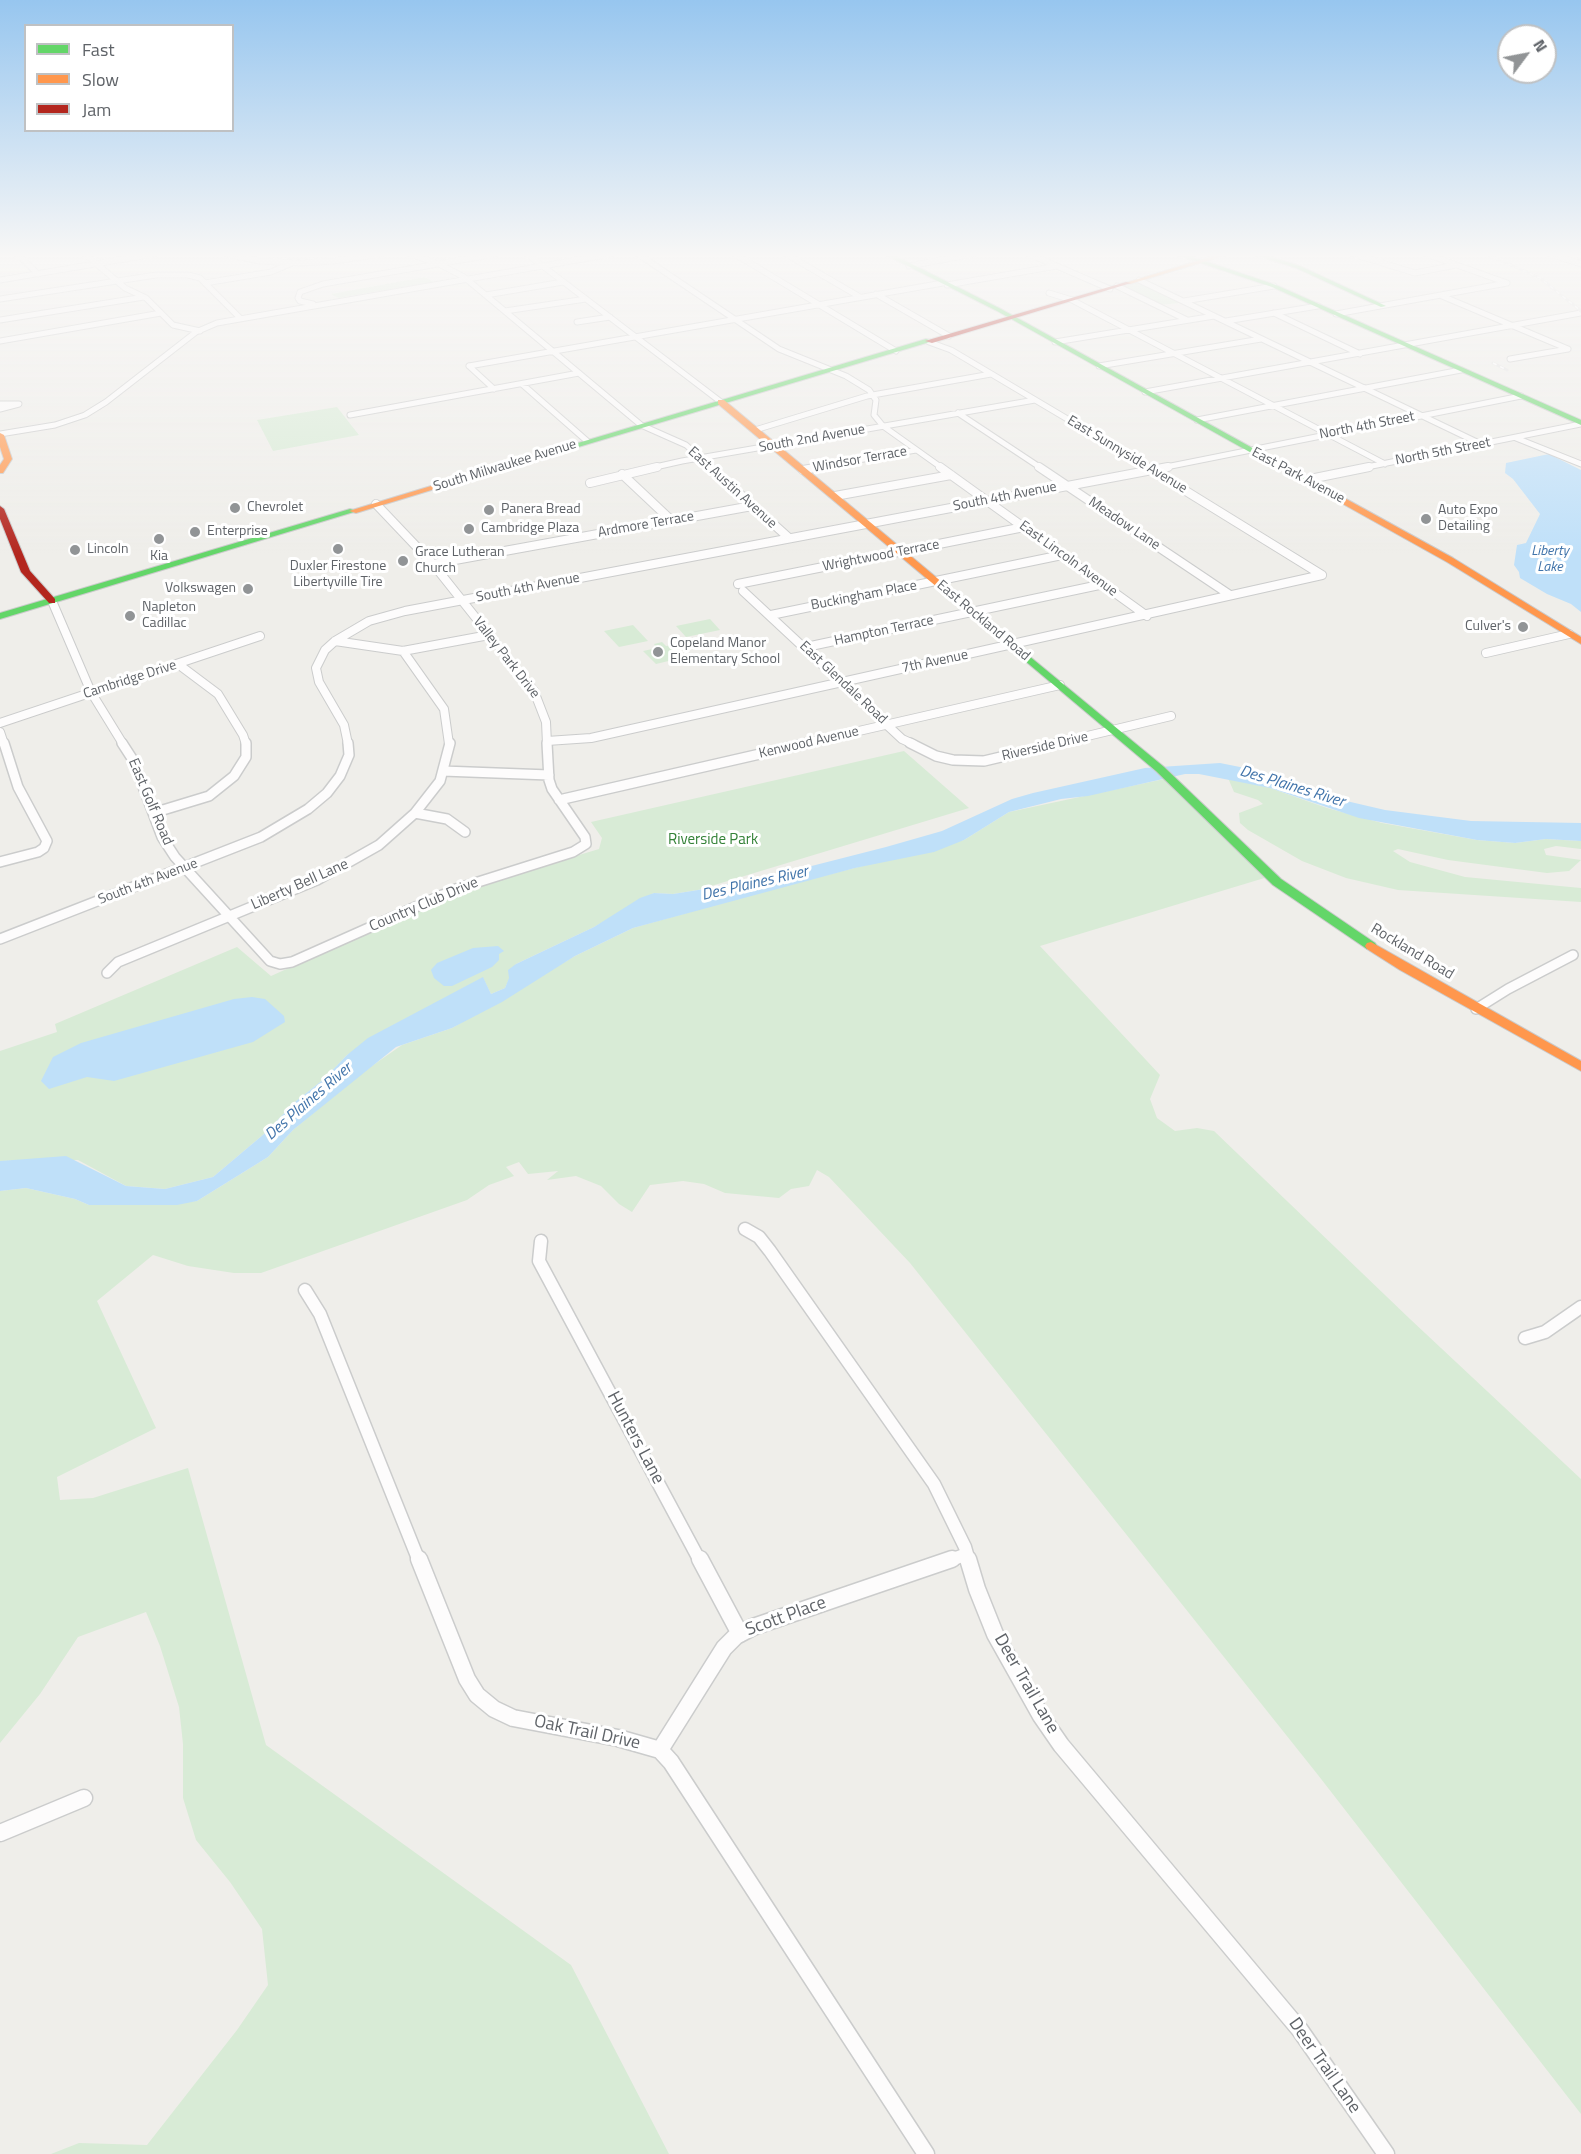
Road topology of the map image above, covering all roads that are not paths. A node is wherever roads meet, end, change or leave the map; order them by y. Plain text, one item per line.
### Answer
1 (168, 355) edge
2 (532, 355) edge
3 (555, 355) edge
4 (659, 355) edge
5 (792, 355) edge
6 (884, 355) edge
7 (959, 355) edge
8 (1078, 355) edge
9 (1169, 355) edge
10 (1173, 355) edge
11 (1295, 355) edge
12 (1358, 355) edge
13 (1427, 355) edge
14 (1536, 355) edge
15 (1510, 359) dead end
16 (1312, 363) junction
17 (1099, 366) junction
18 (831, 370) junction
19 (1461, 370) junction
20 (579, 374) junction
21 (991, 374) junction
22 (1221, 379) junction
23 (522, 384) junction
24 (1365, 388) junction
25 (494, 389) junction
26 (1145, 392) junction
27 (873, 395) junction
28 (1521, 396) junction
29 (1035, 400) junction
30 (721, 402) junction
31 (1273, 406) junction
32 (958, 413) junction
33 (350, 415) dead end
34 (1422, 416) junction
35 (1197, 420) junction
36 (1581, 424) edge
37 (641, 425) junction
38 (883, 426) junction
39 (755, 429) junction
40 (1328, 434) junction
41 (0, 435) edge
42 (1516, 438) junction
43 (587, 441) junction
44 (774, 445) junction
45 (1483, 445) junction
46 (916, 450) junction
47 (1250, 450) junction
48 (700, 458) junction
49 (1385, 464) junction
50 (1581, 464) edge
51 (803, 470) junction
52 (1153, 470) junction
53 (0, 471) edge
54 (622, 474) junction
55 (951, 475) junction
56 (1305, 480) junction
57 (590, 483) dead end
58 (1067, 485) junction
59 (835, 496) junction
60 (987, 501) junction
61 (376, 504) junction
62 (752, 506) junction
63 (0, 509) edge
64 (672, 520) junction
65 (868, 523) junction
66 (1024, 527) junction
67 (789, 538) junction
68 (901, 552) junction
69 (1062, 555) junction
70 (433, 564) junction
71 (1322, 575) joint
72 (936, 581) junction
73 (1104, 584) junction
74 (740, 587) joint
75 (1230, 595) junction
76 (52, 601) junction
77 (461, 601) junction
78 (974, 612) junction
79 (771, 615) junction
80 (1147, 615) junction
81 (0, 616) edge
82 (489, 635) junction
83 (260, 636) dead end
84 (1575, 637) edge
85 (335, 641) junction
86 (1013, 645) junction
87 (806, 647) junction
88 (403, 651) junction
89 (1486, 653) dead end
90 (178, 664) junction
91 (843, 683) junction
92 (1060, 685) junction
93 (91, 692) junction
94 (1171, 716) dead end
95 (0, 723) edge
96 (887, 725) junction
97 (1114, 730) junction
98 (0, 732) edge
99 (547, 741) junction
100 (919, 750) joint
101 (443, 771) junction
102 (549, 775) junction
103 (559, 800) junction
104 (153, 813) junction
105 (415, 813) junction
106 (465, 832) dead end
107 (585, 837) joint
108 (1239, 847) joint
109 (0, 862) edge
110 (184, 868) junction
111 (229, 916) junction
112 (0, 939) edge
113 (325, 948) joint
114 (1573, 955) dead end
115 (107, 973) dead end
116 (1476, 1009) junction
117 (1581, 1067) edge
118 (745, 1228) dead end
119 (541, 1241) dead end
120 (305, 1290) dead end
121 (1581, 1307) edge
122 (1525, 1338) dead end
123 (967, 1554) junction
124 (740, 1634) junction
125 (660, 1750) junction
126 (84, 1798) dead end
127 (0, 1833) edge
128 (1381, 2147) edge
129 (926, 2154) edge

1 - 41 street
2 - 25 street
3 - 20 street, East Austin Avenue
4 - 30 street
5 - 18 street
6 - 18 main road, South Milwaukee Avenue
7 - 21 street, East Sunnyside Avenue
8 - 17 main road, East Park Avenue
9 - 17 street
10 - 22 street
11 - 16 street
12 - 16 street
13 - 19 main road
14 - 15 street
16 - 22 street
16 - 24 street
17 - 26 main road, East Park Avenue
18 - 27 street
18 - 30 main road, South Milwaukee Avenue
19 - 24 street
19 - 28 main road
20 - 23 street
20 - 37 street, East Austin Avenue
21 - 27 street
21 - 29 street, East Sunnyside Avenue
22 - 26 street
22 - 31 street
23 - 25 street
23 - 43 street
24 - 31 street
24 - 34 street
25 - 33 street
26 - 35 main road, East Park Avenue
27 - 38 street
27 - 39 street
28 - 34 street, North 4th Street
28 - 36 main road
29 - 32 street, South 2nd Avenue
29 - 52 street, East Sunnyside Avenue
30 - 37 main road, South Milwaukee Avenue
30 - 39 main road, East Rockland Road
31 - 35 street
31 - 40 street
32 - 38 street, South 2nd Avenue
32 - 58 street, Meadow Lane
34 - 40 street, North 4th Street
34 - 45 street
35 - 47 main road, East Park Avenue
36 - 42 street, North 5th Street
37 - 43 main road, South Milwaukee Avenue
37 - 48 street, East Austin Avenue
38 - 44 street, South 2nd Avenue
38 - 46 street, East Lincoln Avenue
39 - 44 main road, East Rockland Road
40 - 47 street, North 4th Street
40 - 49 street
41 - 53 main road
42 - 45 street, North 5th Street
42 - 50 street
43 - 61 main road, South Milwaukee Avenue
44 - 48 street, South 2nd Avenue
44 - 51 main road, East Rockland Road
45 - 49 street, North 5th Street
46 - 51 street, Windsor Terrace
46 - 55 street, East Lincoln Avenue
47 - 52 street, South 4th Avenue
47 - 56 main road, East Park Avenue
48 - 54 street, South 2nd Avenue
48 - 62 street, East Austin Avenue
49 - 56 street, North 5th Street
51 - 59 main road, East Rockland Road
52 - 58 street, South 4th Avenue
52 - 71 street, East Sunnyside Avenue
54 - 57 street, South 2nd Avenue
54 - 64 street
55 - 59 street
55 - 60 street, East Lincoln Avenue
56 - 84 main road, East Park Avenue
58 - 60 street, South 4th Avenue
58 - 75 street, Meadow Lane
59 - 65 main road, East Rockland Road
60 - 65 street, South 4th Avenue
60 - 66 street, East Lincoln Avenue
61 - 70 street, Valley Park Drive
61 - 76 main road, South Milwaukee Avenue
62 - 64 street, Ardmore Terrace
62 - 67 street, East Austin Avenue
63 - 76 main road
64 - 70 street, Ardmore Terrace
65 - 67 street, South 4th Avenue
65 - 68 main road, East Rockland Road
66 - 68 street, Wrightwood Terrace
66 - 69 street, East Lincoln Avenue
67 - 77 street, South 4th Avenue
68 - 72 main road, East Rockland Road
68 - 74 street, Wrightwood Terrace
69 - 72 street, Buckingham Place
69 - 73 street, East Lincoln Avenue
70 - 77 street, Valley Park Drive
71 - 75 street, 7th Avenue
72 - 78 main road, East Rockland Road
72 - 79 street, Buckingham Place
73 - 78 street, Hampton Terrace
73 - 80 street, East Lincoln Avenue
74 - 79 street, East Glendale Road
75 - 80 street, 7th Avenue
76 - 81 main road, South Milwaukee Avenue
76 - 93 street, East Golf Road
77 - 82 street, Valley Park Drive
77 - 85 street, South 4th Avenue
78 - 86 main road, East Rockland Road
78 - 87 street, Hampton Terrace
79 - 87 street, East Glendale Road
80 - 86 street, 7th Avenue
82 - 88 street
82 - 99 street, Valley Park Drive
83 - 90 street, Cambridge Drive
84 - 89 street
85 - 88 street
85 - 110 street, South 4th Avenue
86 - 91 street, 7th Avenue
86 - 92 main road, East Rockland Road
87 - 91 street, East Glendale Road
88 - 101 street, Liberty Bell Lane
90 - 93 street, Cambridge Drive
90 - 104 street
91 - 96 street, East Glendale Road
91 - 99 street, 7th Avenue
92 - 96 street, Kenwood Avenue
92 - 97 main road, East Rockland Road
93 - 95 street, Cambridge Drive
93 - 104 street, East Golf Road
94 - 97 street, Riverside Drive
96 - 100 street, East Glendale Road
96 - 103 street, Kenwood Avenue
97 - 100 street, Riverside Drive
97 - 108 main road, East Rockland Road
98 - 109 street
99 - 102 street, Valley Park Drive
101 - 102 street
101 - 105 street, Liberty Bell Lane
102 - 103 street, Valley Park Drive
103 - 107 street, Valley Park Drive
104 - 110 street, East Golf Road
105 - 106 street
105 - 111 street, Liberty Bell Lane
107 - 113 street, Country Club Drive
108 - 116 main road, Rockland Road
110 - 111 street, East Golf Road
110 - 112 street, South 4th Avenue
111 - 113 street, East Golf Road
111 - 115 street, Liberty Bell Lane
114 - 116 street
116 - 117 main road, Rockland Road
118 - 123 street, Deer Trail Lane
119 - 124 street, Hunters Lane
120 - 125 street, Oak Trail Drive
121 - 122 street
123 - 124 street, Scott Place
123 - 128 street, Deer Trail Lane
124 - 125 street, Scott Place
125 - 129 street, Oak Trail Drive
126 - 127 street

